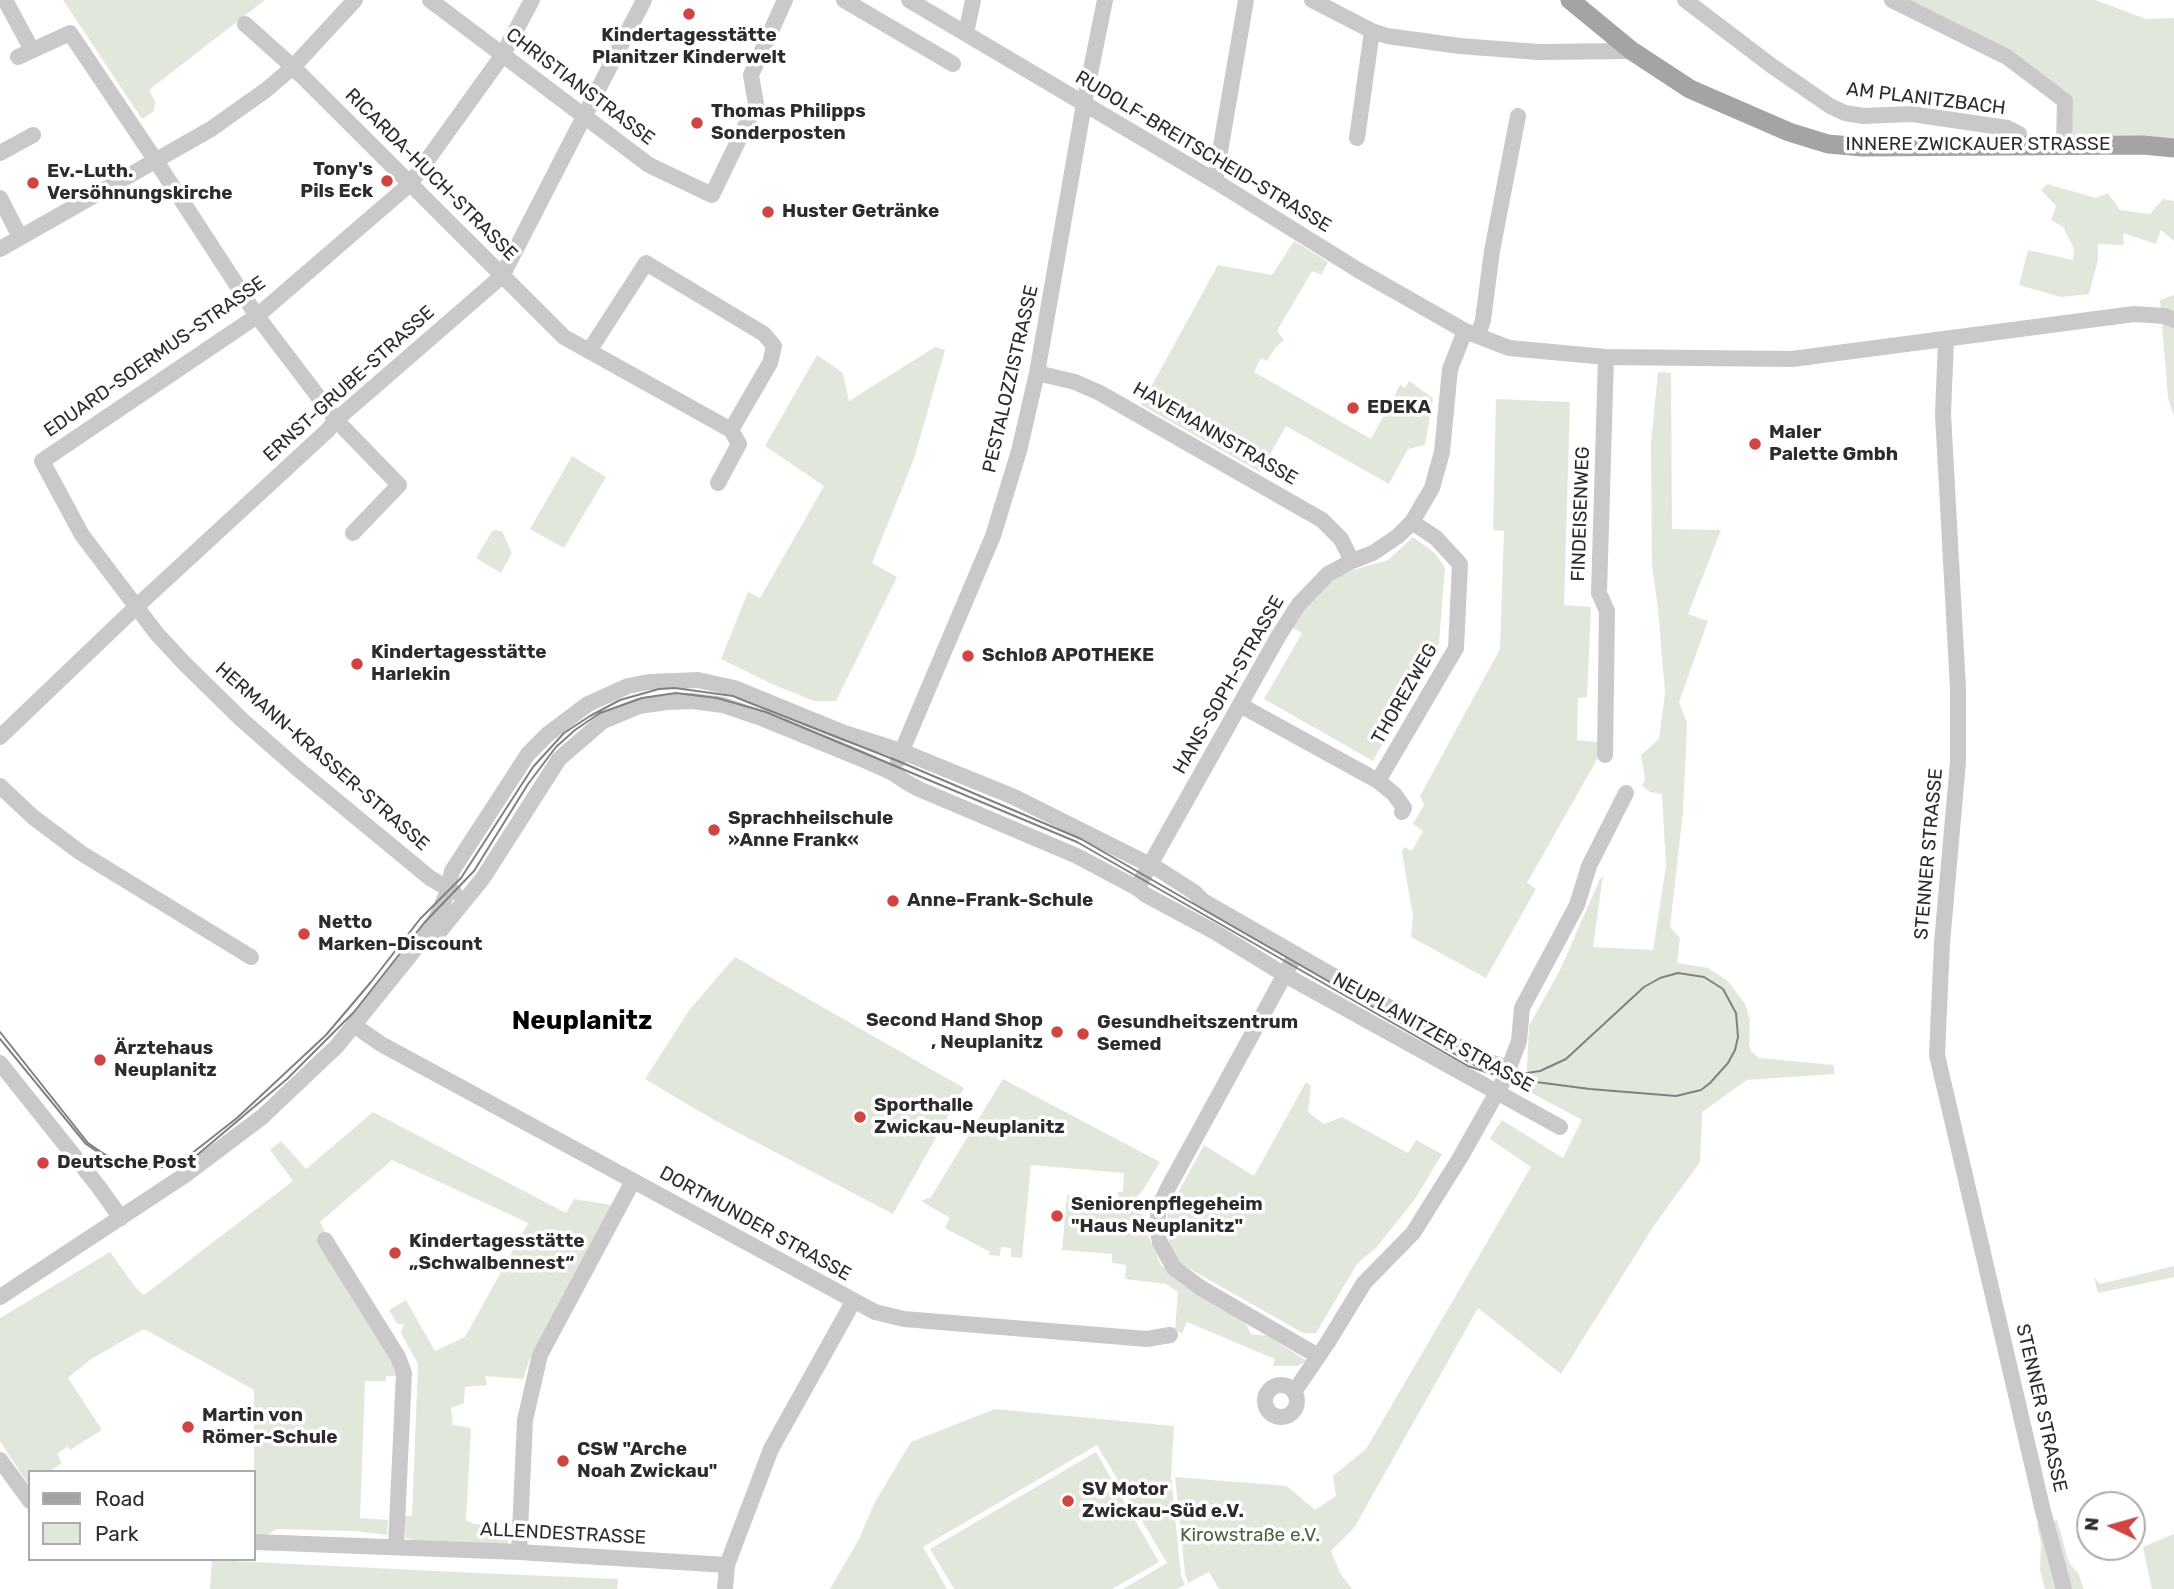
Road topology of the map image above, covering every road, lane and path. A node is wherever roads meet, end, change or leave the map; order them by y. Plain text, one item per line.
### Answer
1 (5, 0) edge
2 (355, 0) edge
3 (430, 0) edge
4 (532, 0) edge
5 (644, 0) edge
6 (785, 0) edge
7 (844, 0) edge
8 (909, 0) edge
9 (973, 0) edge
10 (1105, 0) edge
11 (1246, 0) edge
12 (1312, 0) edge
13 (1570, 0) edge
14 (1685, 0) edge
15 (1892, 0) edge
16 (245, 24) dead end
17 (1372, 31) junction
18 (966, 33) junction
19 (1632, 51) junction
20 (502, 56) junction
21 (953, 64) dead end
22 (293, 67) junction
23 (1084, 104) junction
24 (585, 116) junction
25 (1518, 116) dead end
26 (33, 135) dead end
27 (1357, 138) dead end
28 (2019, 145) junction
29 (2064, 145) junction
30 (2174, 148) edge
31 (0, 153) edge
32 (156, 161) junction
33 (1215, 181) junction
34 (410, 184) junction
35 (0, 198) edge
36 (20, 237) junction
37 (0, 249) edge
38 (502, 276) junction
39 (257, 316) junction
40 (2174, 320) edge
41 (1472, 334) junction
42 (1946, 339) junction
43 (589, 351) junction
44 (1606, 357) junction
45 (1037, 373) junction
46 (336, 420) junction
47 (731, 430) junction
48 (42, 461) joint
49 (718, 483) dead end
50 (1412, 522) junction
51 (353, 533) dead end
52 (1352, 561) junction
53 (136, 607) junction
54 (1240, 705) junction
55 (0, 737) edge
56 (901, 751) junction
57 (1605, 755) dead end
58 (893, 773) junction
59 (1378, 781) junction
60 (0, 786) edge
61 (1626, 793) dead end
62 (1402, 812) dead end
63 (1149, 865) junction
64 (448, 887) junction
65 (1137, 888) junction
66 (464, 903) junction
67 (1296, 954) junction
68 (251, 957) dead end
69 (408, 961) junction
70 (1285, 975) junction
71 (355, 1026) junction
72 (0, 1063) edge
73 (1508, 1068) junction
74 (1496, 1091) junction
75 (1560, 1127) dead end
76 (633, 1181) junction
77 (121, 1218) junction
78 (325, 1240) dead end
79 (0, 1297) edge
80 (853, 1302) junction
81 (1170, 1335) dead end
82 (1318, 1356) junction
83 (1294, 1392) dead end
84 (0, 1460) edge
85 (28, 1498) edge
86 (256, 1542) edge
87 (396, 1546) junction
88 (519, 1552) junction
89 (727, 1565) junction
90 (724, 1589) edge
91 (2064, 1589) edge

1 - 32 street
2 - 22 street
3 - 20 street, CHRISTIANSTRASSE
4 - 20 street, EDUARD-SOERMUS-STRASSE
5 - 24 street, ERNST-GRUBE-STRASSE
6 - 24 street, CHRISTIANSTRASSE
7 - 21 street
8 - 18 street, RUDOLF-BREITSCHEID-STRASSE
9 - 18 street
10 - 23 street, PESTALOZZISTRASSE
11 - 33 street
12 - 17 street
13 - 19 main road, INNERE ZWICKAUER STRASSE
14 - 28 street, AM PLANITZBACH
15 - 29 street
16 - 22 street, RICARDA-HUCH-STRASSE
17 - 19 street
17 - 27 street
18 - 23 street, RUDOLF-BREITSCHEID-STRASSE
19 - 28 main road, INNERE ZWICKAUER STRASSE
20 - 24 street, CHRISTIANSTRASSE
20 - 34 street, EDUARD-SOERMUS-STRASSE
22 - 32 street
22 - 34 street, RICARDA-HUCH-STRASSE
23 - 33 street, RUDOLF-BREITSCHEID-STRASSE
23 - 45 street, PESTALOZZISTRASSE
24 - 38 street, ERNST-GRUBE-STRASSE
25 - 41 street
26 - 31 street
28 - 29 main road, INNERE ZWICKAUER STRASSE
29 - 30 main road, INNERE ZWICKAUER STRASSE
32 - 36 street
32 - 39 street
33 - 41 street, RUDOLF-BREITSCHEID-STRASSE
34 - 38 street, RICARDA-HUCH-STRASSE
34 - 39 street, EDUARD-SOERMUS-STRASSE
35 - 36 street
36 - 37 street
38 - 43 street, RICARDA-HUCH-STRASSE
38 - 46 street, ERNST-GRUBE-STRASSE
39 - 46 street
39 - 48 street, EDUARD-SOERMUS-STRASSE
40 - 42 street
41 - 44 street, RUDOLF-BREITSCHEID-STRASSE
41 - 50 street, HANS-SOPH-STRASSE
42 - 44 street, RUDOLF-BREITSCHEID-STRASSE
42 - 91 street, STENNER STRASSE
43 - 47 street, RICARDA-HUCH-STRASSE
43 - 47 street
44 - 57 street, FINDEISENWEG
45 - 52 street, HAVEMANNSTRASSE
45 - 56 street, PESTALOZZISTRASSE
46 - 51 street
46 - 53 street, ERNST-GRUBE-STRASSE
47 - 49 street
48 - 53 street, HERMANN-KRASSER-STRASSE
50 - 52 street, HANS-SOPH-STRASSE
50 - 59 street, THOREZWEG
52 - 54 street, HANS-SOPH-STRASSE
53 - 55 street, ERNST-GRUBE-STRASSE
53 - 64 street, HERMANN-KRASSER-STRASSE
54 - 59 street
54 - 63 street, HANS-SOPH-STRASSE
56 - 58 street
56 - 63 street, NEUPLANITZER STRASSE
56 - 64 street, NEUPLANITZER STRASSE
58 - 65 street, NEUPLANITZER STRASSE
58 - 66 street, NEUPLANITZER STRASSE
59 - 62 street
60 - 68 street
61 - 73 street
63 - 65 street
63 - 67 street, NEUPLANITZER STRASSE
64 - 66 street, HERMANN-KRASSER-STRASSE
64 - 69 street, NEUPLANITZER STRASSE
65 - 70 street, NEUPLANITZER STRASSE
66 - 69 street, NEUPLANITZER STRASSE
67 - 70 street
67 - 73 street, NEUPLANITZER STRASSE
69 - 71 street, NEUPLANITZER STRASSE
70 - 74 street, NEUPLANITZER STRASSE
70 - 82 street
71 - 76 street, DORTMUNDER STRASSE
71 - 77 street, NEUPLANITZER STRASSE
72 - 77 street
73 - 74 street
74 - 75 street, NEUPLANITZER STRASSE
74 - 82 street
76 - 80 street, DORTMUNDER STRASSE
76 - 88 street
77 - 79 street, NEUPLANITZER STRASSE
78 - 87 street
80 - 81 street, DORTMUNDER STRASSE
80 - 89 street
82 - 83 street
84 - 85 street
86 - 87 street, ALLENDESTRASSE
87 - 88 street, ALLENDESTRASSE
88 - 89 street, ALLENDESTRASSE
89 - 90 street

